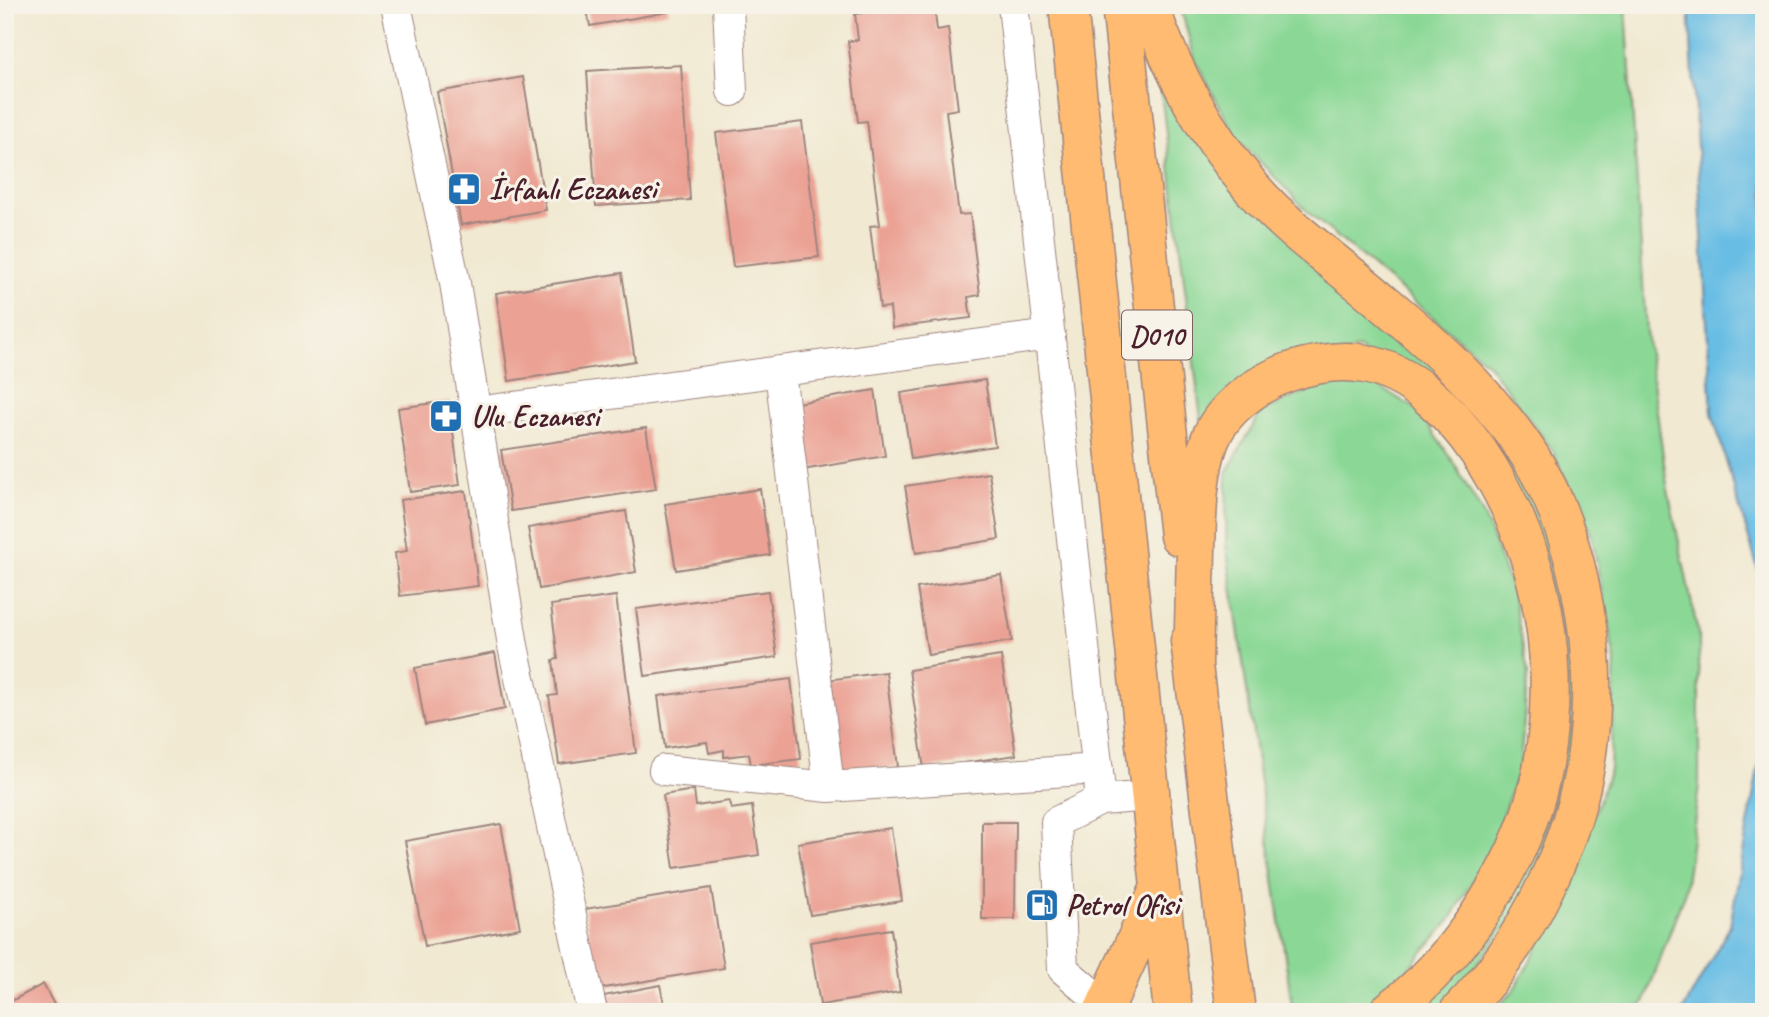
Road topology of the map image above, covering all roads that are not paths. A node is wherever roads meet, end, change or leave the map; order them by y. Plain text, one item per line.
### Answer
1 (396, 5) edge
2 (728, 5) edge
3 (1013, 5) edge
4 (1068, 5) edge
5 (1121, 5) edge
6 (1149, 5) edge
7 (732, 92) dead end
8 (1050, 335) junction
9 (780, 372) junction
10 (475, 412) junction
11 (1193, 664) junction
12 (1098, 769) junction
13 (664, 770) dead end
14 (829, 788) junction
15 (1151, 796) junction
16 (1101, 800) junction
17 (1160, 888) junction
18 (1105, 1009) edge
19 (592, 1012) edge
20 (1173, 1012) edge
21 (1236, 1012) edge
22 (1388, 1012) edge
23 (1459, 1012) edge

1 - 10 street
2 - 7 street
3 - 8 street
4 - 15 highway, D010
5 - 11 highway, D010
6 - 23 highway
8 - 9 street
8 - 12 street
9 - 10 street
9 - 14 street
10 - 19 street
11 - 21 highway, D010
11 - 22 highway
12 - 14 street
12 - 16 street
13 - 14 street
15 - 16 street
15 - 17 highway, D010
16 - 18 street
17 - 18 highway
17 - 20 highway, D010

